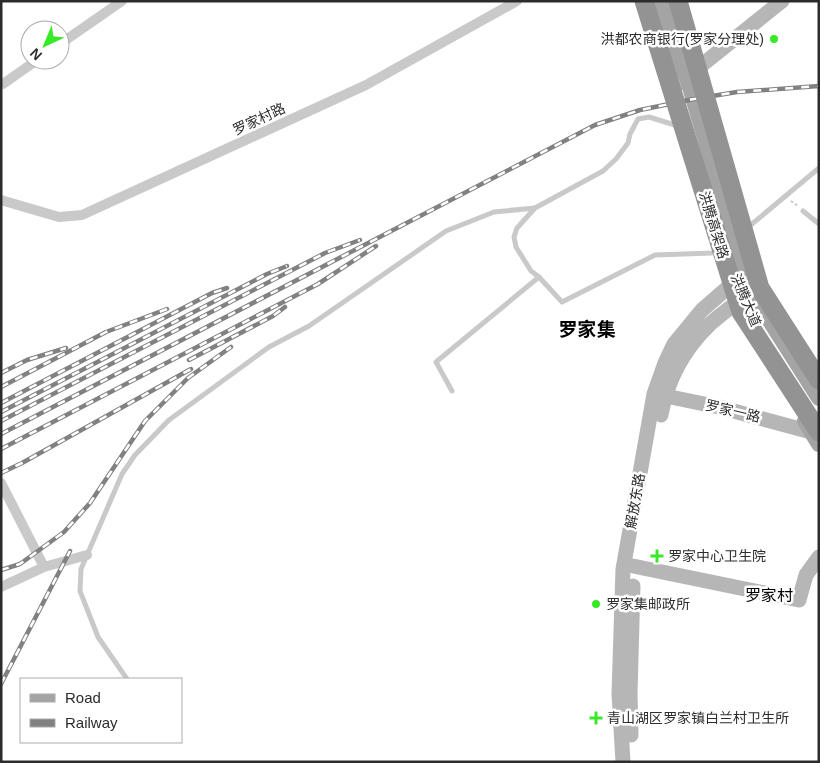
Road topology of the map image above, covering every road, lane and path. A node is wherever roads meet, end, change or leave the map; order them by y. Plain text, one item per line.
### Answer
1 (122, 1) edge
2 (517, 1) edge
3 (644, 1) edge
4 (656, 1) edge
5 (670, 1) edge
6 (678, 1) edge
7 (782, 1) edge
8 (70, 37) edge
9 (23, 70) edge
10 (683, 81) junction
11 (3, 84) dead end
12 (679, 126) dead end
13 (819, 168) edge
14 (785, 196) junction
15 (1, 200) edge
16 (534, 208) junction
17 (803, 210) joint
18 (819, 224) edge
19 (731, 243) junction
20 (538, 277) junction
21 (740, 277) junction
22 (747, 295) junction
23 (819, 374) edge
24 (819, 380) edge
25 (452, 390) dead end
26 (659, 395) junction
27 (819, 397) edge
28 (816, 436) edge
29 (1, 483) edge
30 (87, 555) junction
31 (819, 557) edge
32 (633, 566) junction
33 (44, 567) junction
34 (1, 586) edge
35 (126, 678) edge
36 (623, 762) edge
37 (632, 762) edge

1 - 8 street
2 - 15 street, 罗家村路
3 - 28 highway, 洪腾高架路, bridge
4 - 10 main road, 洪腾大道
5 - 10 main road, 洪腾大道
6 - 24 highway, 洪腾高架路, bridge
7 - 10 main road
9 - 11 street
10 - 19 main road, 洪腾大道
12 - 16 lane
13 - 14 lane
14 - 17 path
14 - 19 lane
16 - 20 lane
16 - 30 lane
17 - 18 lane
19 - 20 lane
19 - 21 main road, 洪腾大道
20 - 25 lane
21 - 22 main road, 洪腾大道
21 - 26 main road, 解放东路
22 - 26 main road, 解放东路
22 - 27 main road, 洪腾大道
22 - 28 main road, 洪腾大道
23 - 27 lane
26 - 28 main road, 罗家一路
26 - 32 main road, 解放东路
26 - 36 main road, 解放东路
29 - 33 street
30 - 33 street
30 - 35 lane
31 - 32 main road
32 - 37 main road, 解放东路
33 - 34 street

